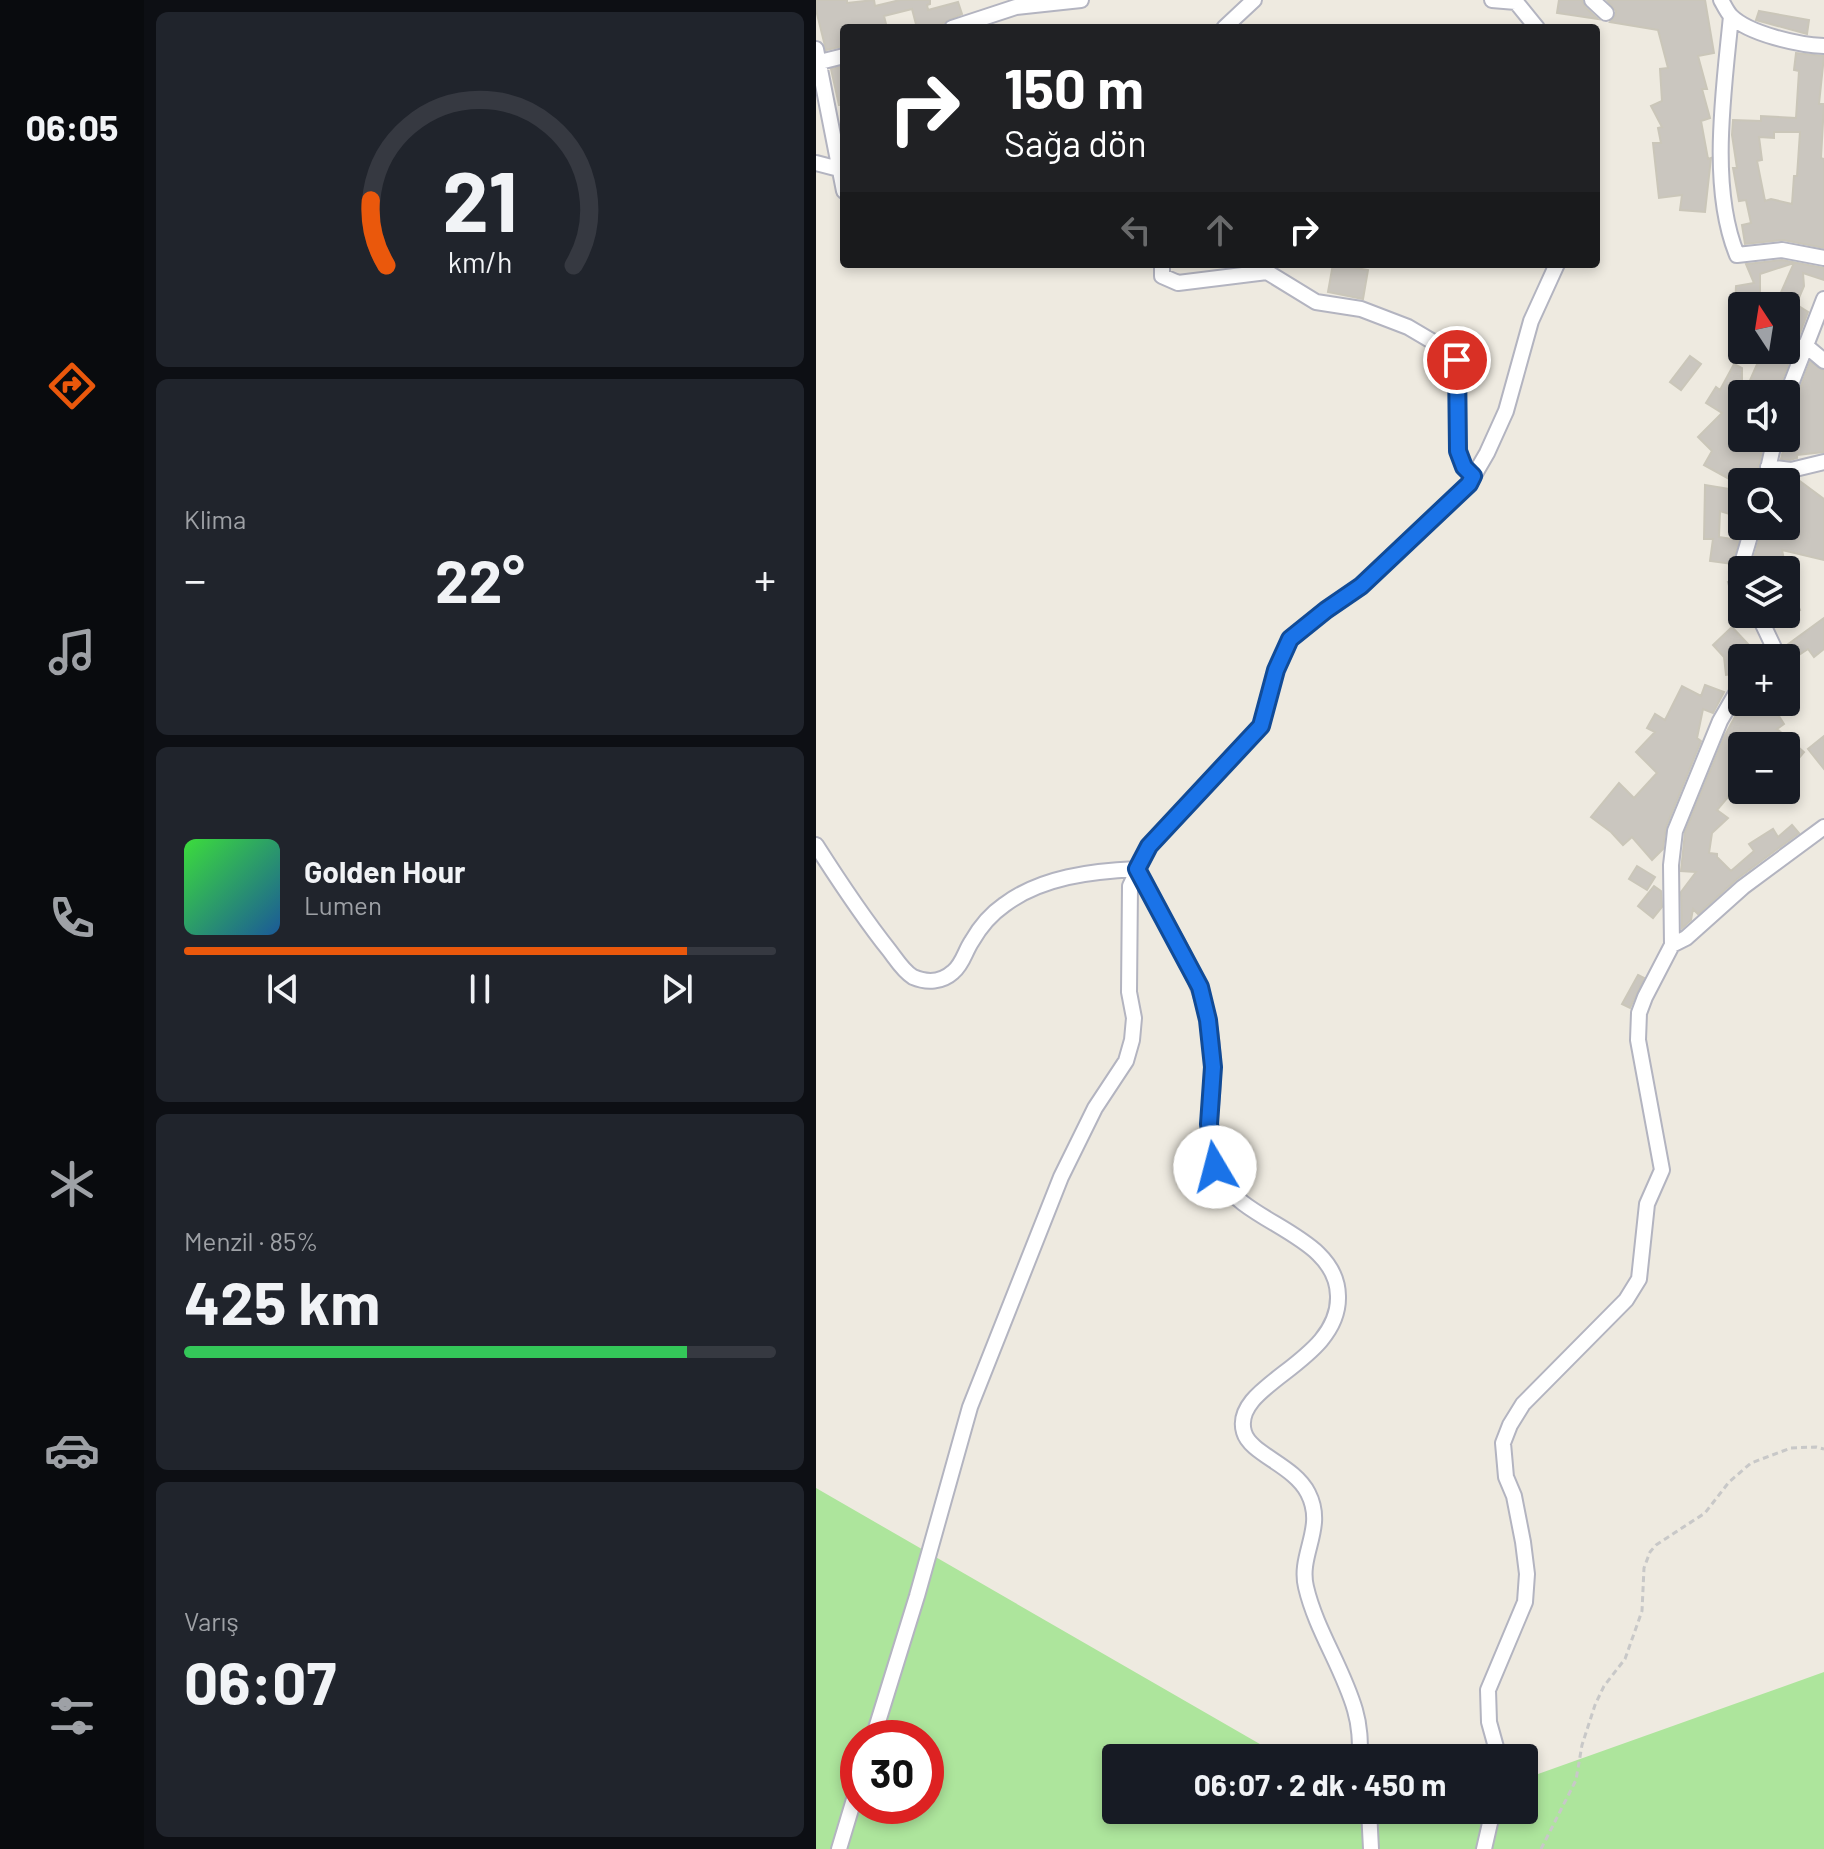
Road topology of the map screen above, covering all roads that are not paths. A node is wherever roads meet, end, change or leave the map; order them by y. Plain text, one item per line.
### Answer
1 (1081, 0) edge
2 (1254, 0) edge
3 (1492, 0) edge
4 (1592, 0) edge
5 (1721, 0) edge
6 (1522, 1) edge
7 (1013, 4) edge
8 (1606, 13) dead end
9 (1731, 16) junction
10 (962, 24) edge
11 (1228, 24) edge
12 (1535, 24) edge
13 (1824, 46) edge
14 (840, 56) edge
15 (817, 58) edge
16 (816, 163) edge
17 (839, 169) junction
18 (840, 173) edge
19 (1824, 258) edge
20 (1162, 268) edge
21 (1555, 268) edge
22 (1824, 299) edge
23 (1805, 345) junction
24 (1824, 361) edge
25 (1792, 380) edge
26 (1824, 462) edge
27 (1799, 468) edge
28 (1473, 476) junction
29 (1728, 707) edge
30 (1824, 827) edge
31 (816, 845) edge
32 (1137, 869) junction
33 (1672, 945) junction
34 (879, 1720) edge
35 (1361, 1744) edge
36 (1495, 1744) edge
37 (847, 1824) edge
38 (1370, 1824) edge
39 (1490, 1824) edge
40 (839, 1849) edge
41 (1371, 1849) edge
42 (1484, 1849) edge

1 - 7 street
2 - 11 street
3 - 6 street
4 - 8 street
5 - 9 street
6 - 12 street
7 - 10 street
9 - 13 street
9 - 19 street
14 - 15 street
15 - 17 street
16 - 17 street
17 - 18 street
20 - 28 street
21 - 28 street
22 - 23 street
23 - 24 street
23 - 25 street
26 - 27 street
28 - 32 street
29 - 33 street
30 - 33 street
31 - 32 street
32 - 34 street
32 - 35 street
33 - 36 street
37 - 40 street
38 - 41 street
39 - 42 street

